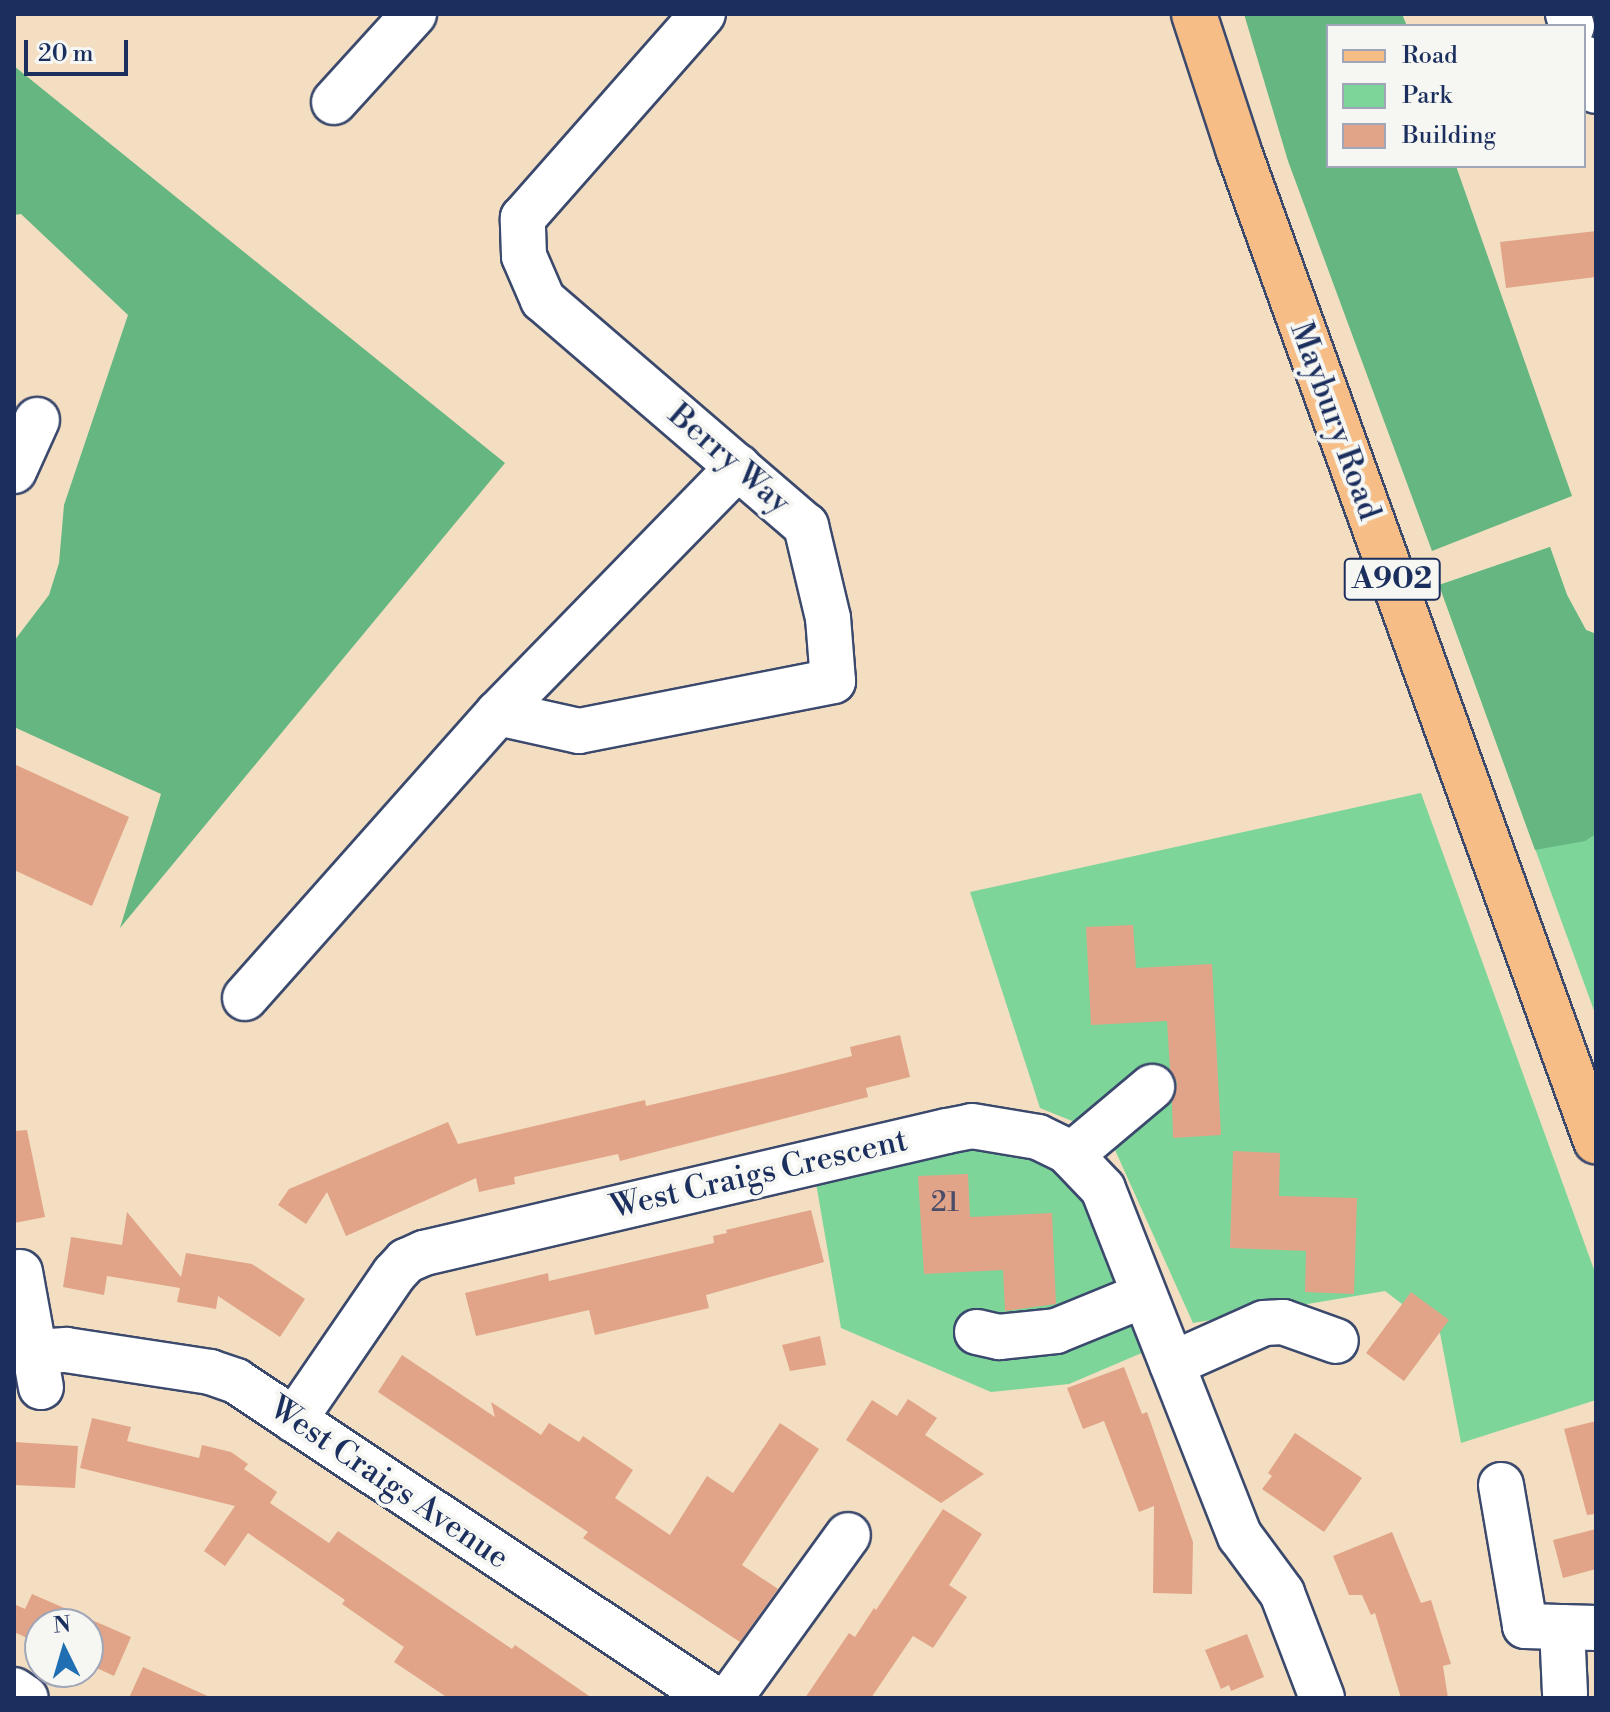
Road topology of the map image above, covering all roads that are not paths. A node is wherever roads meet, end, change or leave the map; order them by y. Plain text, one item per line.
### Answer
1 (414, 14) edge
2 (703, 14) edge
3 (1194, 14) edge
4 (1586, 64) edge
5 (1596, 91) edge
6 (334, 102) dead end
7 (37, 420) dead end
8 (738, 467) junction
9 (14, 471) edge
10 (498, 713) junction
11 (245, 998) dead end
12 (1152, 1087) dead end
13 (1596, 1141) edge
14 (1071, 1155) junction
15 (20, 1272) dead end
16 (1144, 1295) junction
17 (977, 1332) dead end
18 (1336, 1341) dead end
19 (1172, 1364) junction
20 (294, 1420) junction
21 (1501, 1485) dead end
22 (848, 1535) dead end
23 (1579, 1628) edge
24 (14, 1690) edge
25 (1565, 1694) dead end
26 (26, 1698) edge
27 (713, 1698) edge
28 (730, 1698) edge
29 (1322, 1698) edge

1 - 6 street
2 - 8 street, Berry Way
3 - 13 main road, Maybury Road / A902
4 - 5 street
7 - 9 street
8 - 10 street
8 - 10 street, Berry Way
10 - 11 street
12 - 14 street
14 - 16 street, West Craigs Crescent
14 - 20 street, West Craigs Crescent
15 - 20 street, West Craigs Avenue
16 - 17 street
16 - 19 street, West Craigs Crescent
18 - 19 street
19 - 29 street, West Craigs Crescent
20 - 27 street, West Craigs Avenue
21 - 23 street
22 - 28 street
23 - 25 street
24 - 26 street

